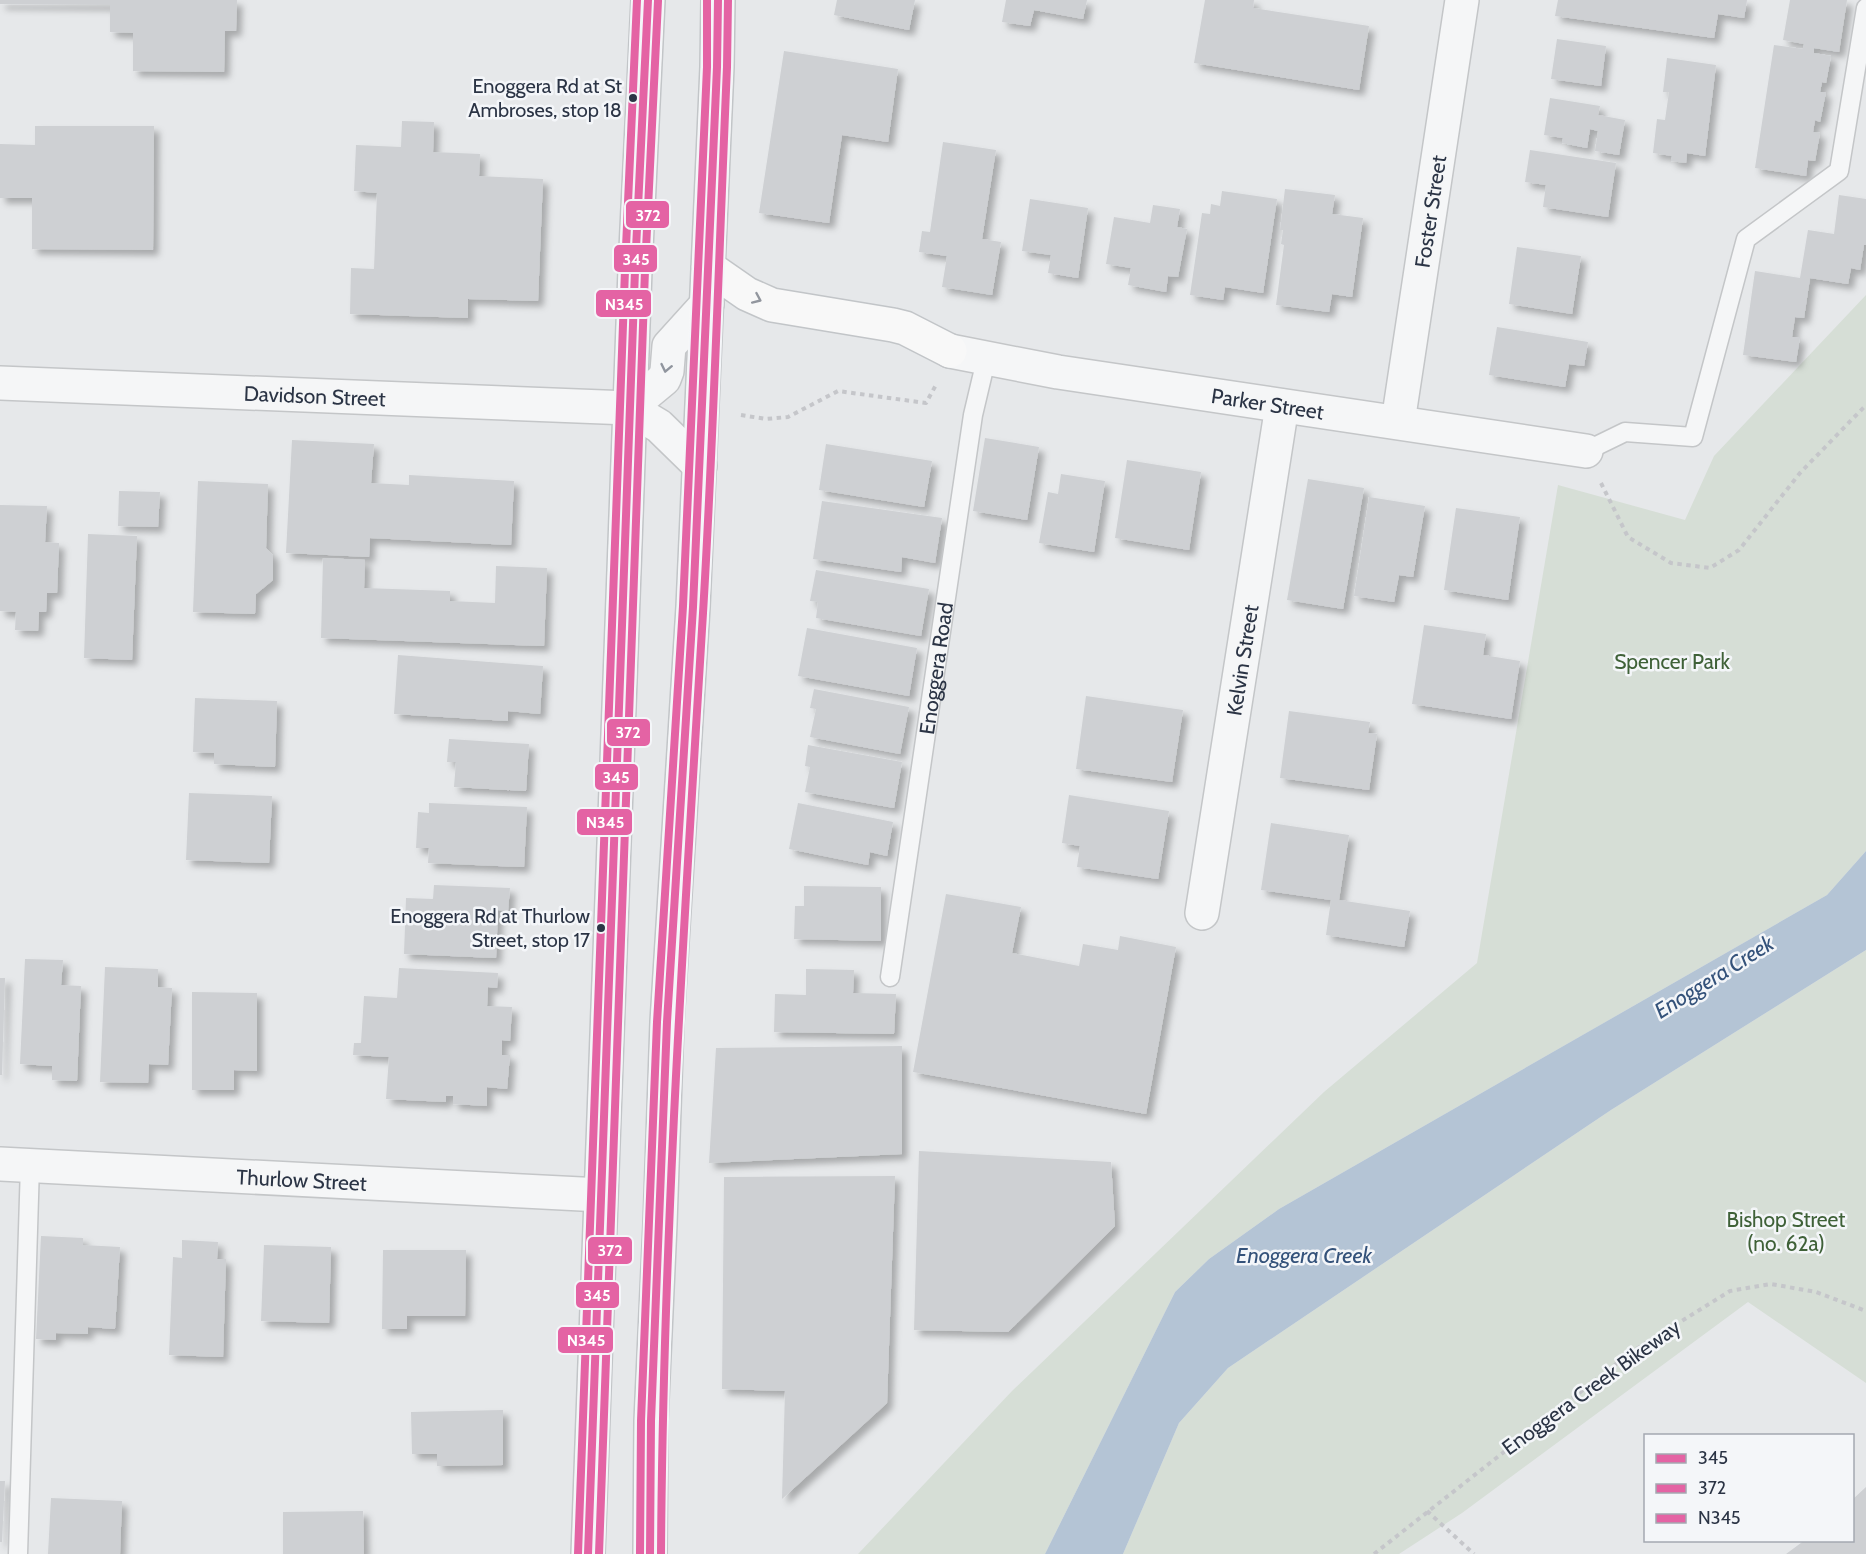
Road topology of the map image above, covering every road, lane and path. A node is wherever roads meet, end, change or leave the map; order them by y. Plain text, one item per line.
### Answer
1 (648, 0) edge
2 (718, 0) edge
3 (1462, 0) edge
4 (1866, 8) edge
5 (708, 267) junction
6 (707, 304) junction
7 (950, 351) junction
8 (986, 360) junction
9 (0, 383) edge
10 (1866, 405) edge
11 (1282, 406) junction
12 (629, 408) junction
13 (741, 415) dead end
14 (1398, 422) junction
15 (1586, 451) junction
16 (700, 466) junction
17 (1202, 913) dead end
18 (890, 977) dead end
19 (15, 1164) edge
20 (602, 1196) junction
21 (1866, 1311) edge
22 (1427, 1511) junction
23 (18, 1554) edge
24 (588, 1554) edge
25 (650, 1554) edge
26 (1374, 1554) edge
27 (1474, 1554) edge

1 - 12 main road
2 - 5 main road
3 - 14 street, Foster Street
4 - 15 lane
5 - 6 main road
5 -> 7 main road
6 -> 12 street
6 - 16 main road
7 - 8 street, Parker Street
7 - 13 path
8 - 11 street, Parker Street
8 - 18 lane, Enoggera Road
9 - 12 street, Davidson Street
10 - 15 path
11 - 14 street, Parker Street
11 - 17 street, Kelvin Street
12 - 16 street, Davidson Street
12 - 20 main road
14 - 15 street, Parker Street
16 - 25 main road
19 - 20 street, Thurlow Street
19 - 23 lane
20 - 24 main road
21 - 22 path, Enoggera Creek Bikeway
22 - 26 path, Enoggera Creek Bikeway
22 - 27 path

